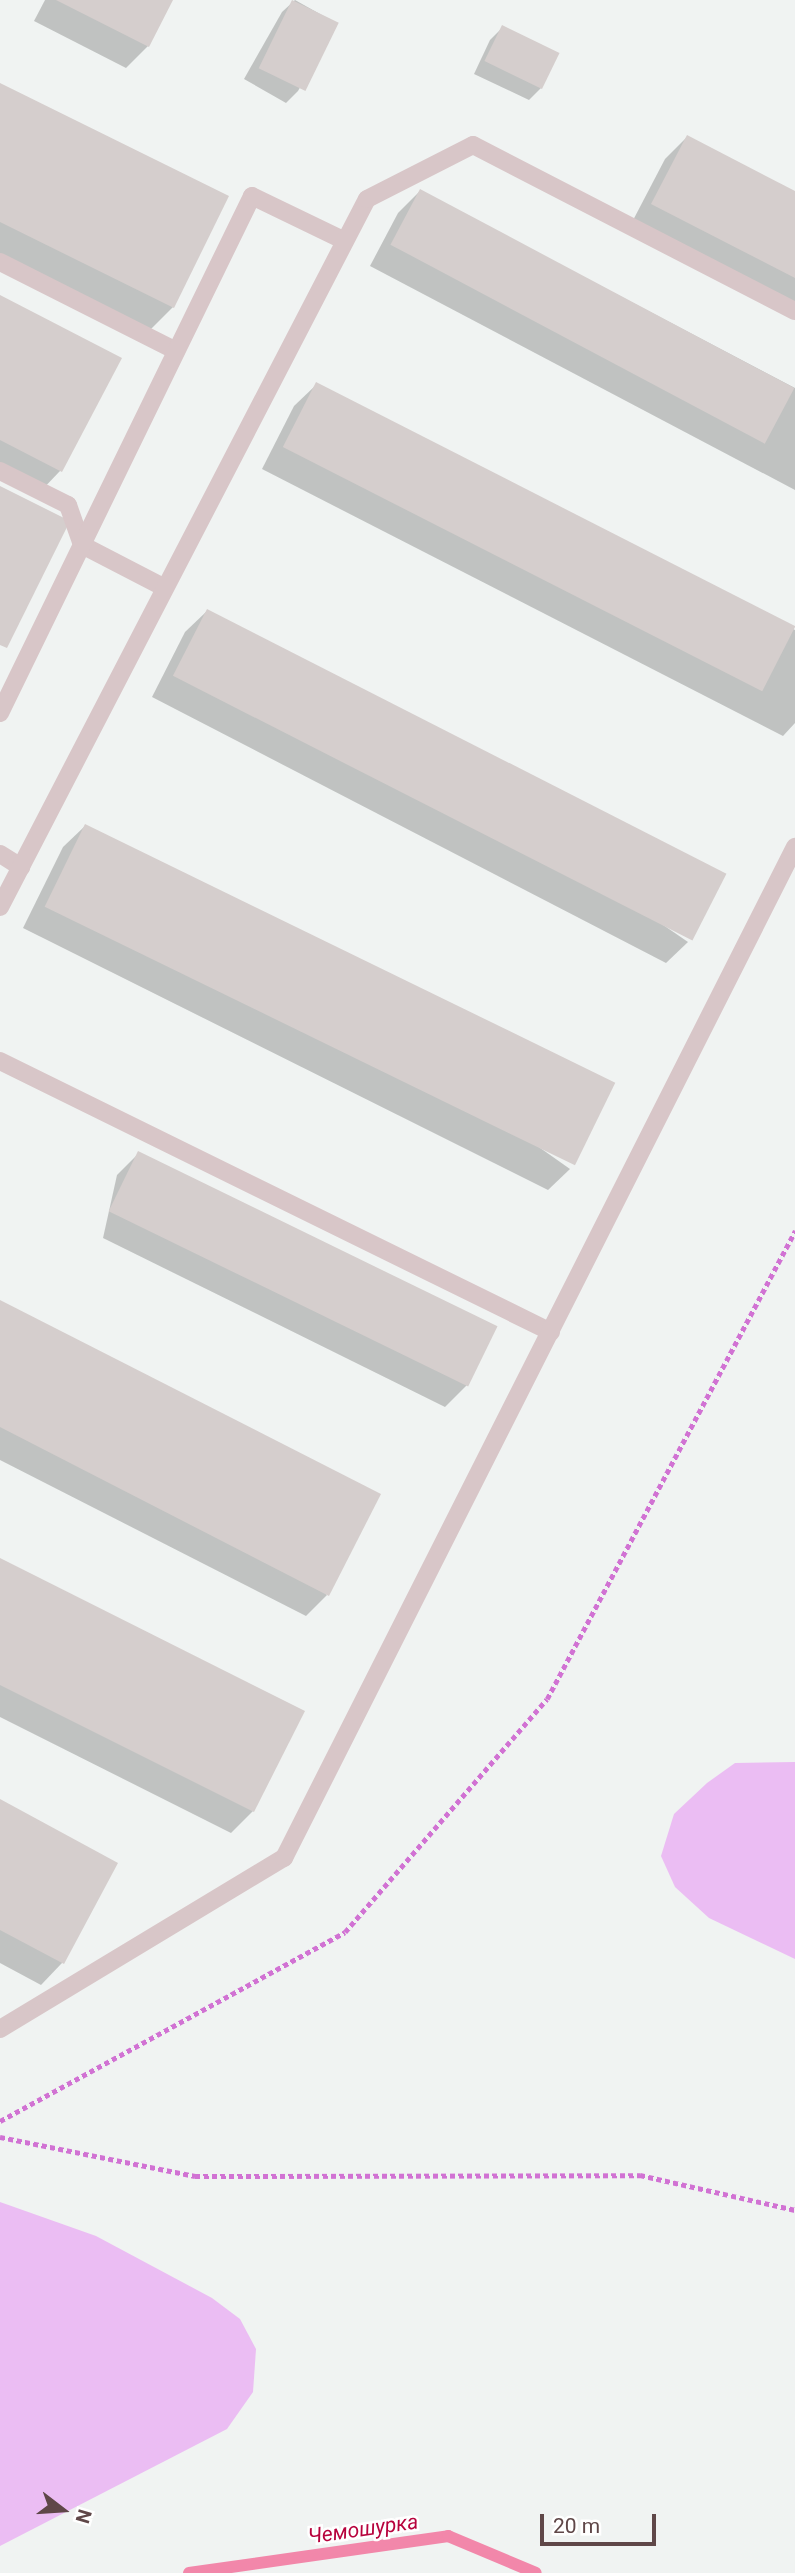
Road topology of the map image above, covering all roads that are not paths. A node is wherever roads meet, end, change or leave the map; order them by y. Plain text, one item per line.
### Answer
1 (345, 241) junction
2 (0, 262) edge
3 (795, 311) edge
4 (176, 351) junction
5 (0, 471) edge
6 (82, 545) junction
7 (166, 588) junction
8 (0, 713) edge
9 (795, 847) edge
10 (0, 854) edge
11 (20, 867) junction
12 (0, 907) edge
13 (0, 1061) edge
14 (551, 1332) junction
15 (0, 2029) edge

1 - 3 lane
1 - 4 lane
1 - 7 lane
2 - 4 lane
4 - 6 lane
5 - 6 lane
6 - 7 lane
6 - 8 lane
7 - 11 lane
9 - 14 lane
10 - 11 lane
11 - 12 lane
13 - 14 lane
14 - 15 lane

